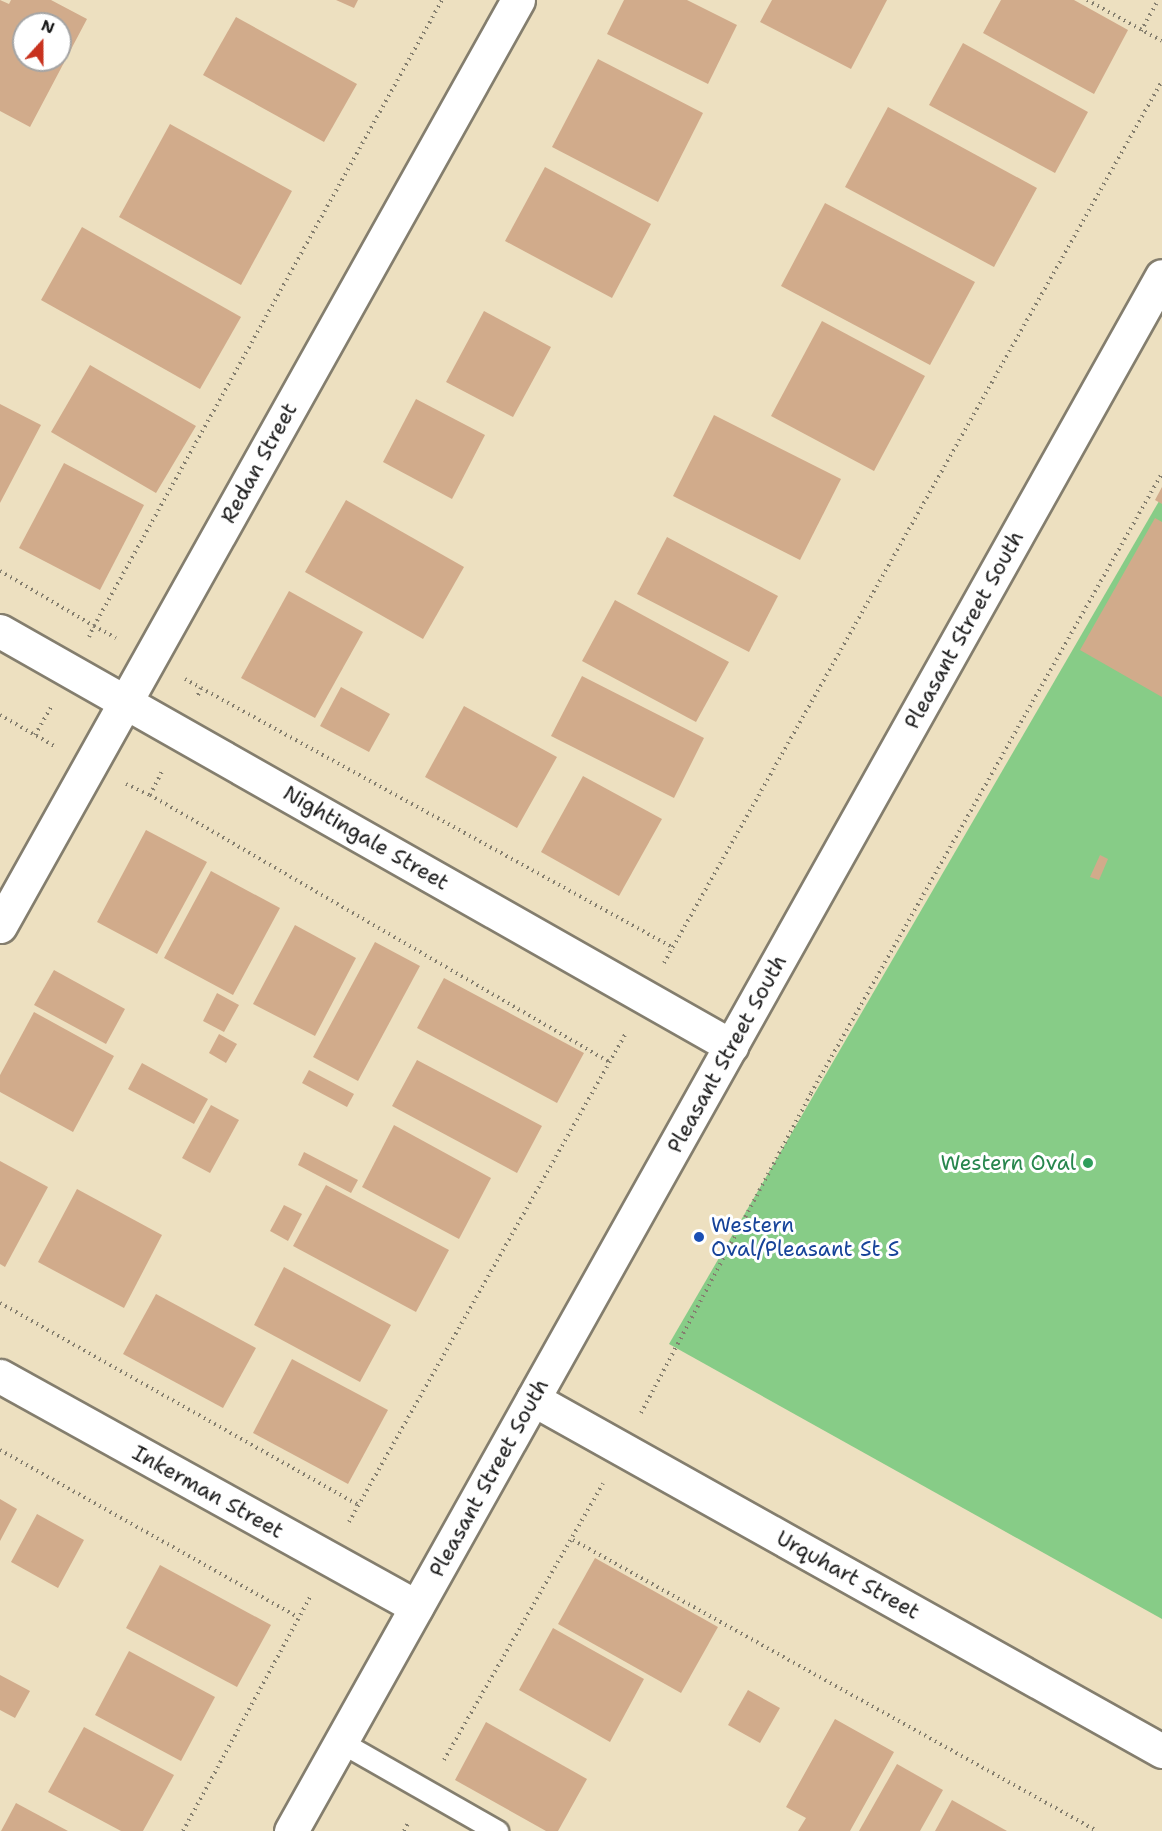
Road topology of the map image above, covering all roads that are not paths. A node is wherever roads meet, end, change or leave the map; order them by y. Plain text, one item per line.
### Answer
1 (518, 0) edge
2 (1162, 276) edge
3 (0, 631) edge
4 (125, 702) junction
5 (0, 926) edge
6 (731, 1046) junction
7 (0, 1376) edge
8 (533, 1399) junction
9 (416, 1606) junction
10 (341, 1742) junction
11 (1162, 1751) edge
12 (291, 1831) edge
13 (496, 1831) edge

1 - 4 street, Redan Street
2 - 6 street, Pleasant Street South
3 - 4 street, Nightingale Street
4 - 5 street, Redan Street
4 - 6 street, Nightingale Street
6 - 8 street, Pleasant Street South
7 - 9 street, Inkerman Street
8 - 9 street, Pleasant Street South
8 - 11 street, Urquhart Street
9 - 10 street, Pleasant Street South
10 - 12 street, Pleasant Street South
10 - 13 lane

